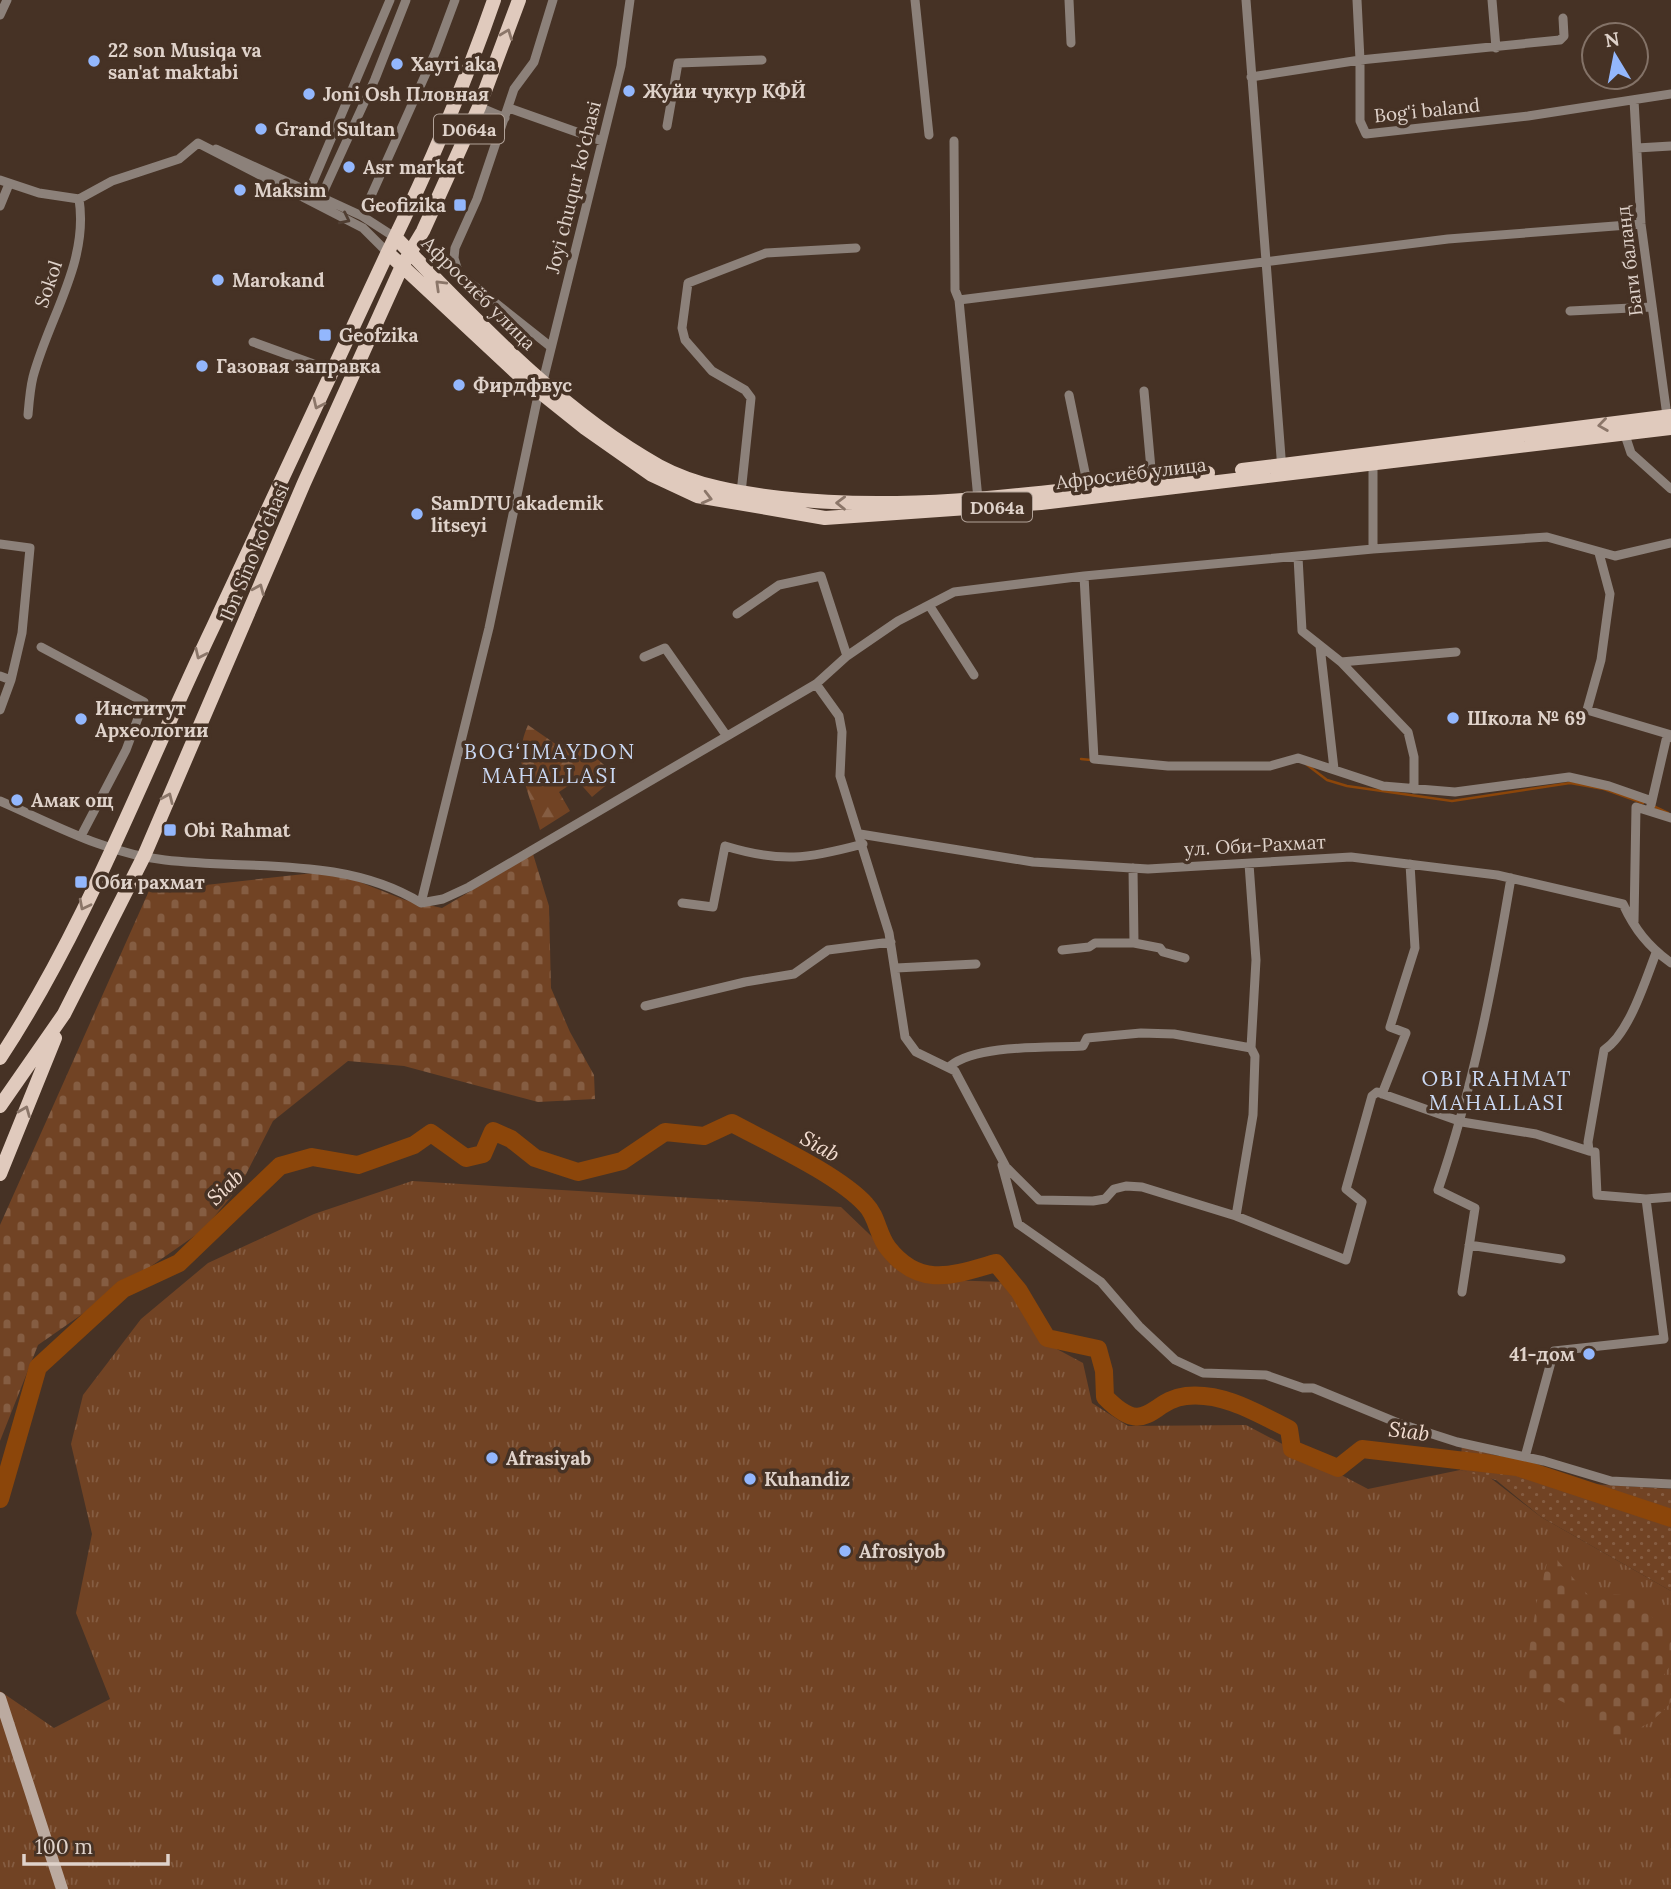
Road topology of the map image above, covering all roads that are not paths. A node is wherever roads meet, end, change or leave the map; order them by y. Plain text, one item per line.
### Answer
1 (7, 0) edge
2 (390, 0) edge
3 (406, 0) edge
4 (455, 0) edge
5 (494, 0) edge
6 (519, 0) edge
7 (553, 0) edge
8 (630, 0) edge
9 (915, 0) edge
10 (1069, 0) edge
11 (1246, 0) edge
12 (1357, 0) edge
13 (1492, 0) edge
14 (0, 15) edge
15 (1563, 18) dead end
16 (1071, 43) dead end
17 (1496, 48) junction
18 (762, 60) dead end
19 (1360, 60) junction
20 (1251, 77) junction
21 (1671, 94) edge
22 (1634, 100) junction
23 (479, 107) junction
24 (507, 113) junction
25 (667, 127) dead end
26 (929, 135) dead end
27 (602, 141) junction
28 (954, 141) dead end
29 (198, 143) junction
30 (1671, 146) edge
31 (1636, 148) junction
32 (5, 182) edge
33 (309, 191) junction
34 (321, 197) junction
35 (79, 199) junction
36 (0, 206) edge
37 (362, 216) junction
38 (1641, 224) junction
39 (396, 238) junction
40 (856, 248) dead end
41 (388, 253) junction
42 (411, 254) junction
43 (1265, 263) junction
44 (402, 266) junction
45 (959, 300) junction
46 (1652, 307) junction
47 (1570, 311) dead end
48 (253, 342) dead end
49 (551, 347) junction
50 (333, 371) junction
51 (541, 386) junction
52 (1144, 391) dead end
53 (1069, 395) dead end
54 (28, 415) dead end
55 (1670, 420) edge
56 (1625, 435) junction
57 (1525, 441) junction
58 (1473, 447) junction
59 (1373, 466) junction
60 (1282, 470) junction
61 (1152, 480) junction
62 (1088, 487) junction
63 (1671, 489) edge
64 (741, 493) junction
65 (978, 499) junction
66 (1671, 542) edge
67 (0, 544) edge
68 (1373, 548) junction
69 (1599, 554) junction
70 (1298, 557) junction
71 (1084, 576) junction
72 (929, 605) junction
73 (737, 614) dead end
74 (1320, 646) junction
75 (41, 648) dead end
76 (1456, 652) dead end
77 (847, 656) junction
78 (644, 657) dead end
79 (1341, 662) junction
80 (974, 675) dead end
81 (0, 676) edge
82 (11, 680) junction
83 (817, 684) junction
84 (0, 710) edge
85 (726, 735) junction
86 (1671, 736) edge
87 (1334, 769) junction
88 (1414, 789) junction
89 (0, 801) edge
90 (1651, 806) junction
91 (1671, 818) edge
92 (860, 834) junction
93 (81, 836) junction
94 (863, 844) junction
95 (112, 850) junction
96 (144, 856) junction
97 (1249, 864) junction
98 (1410, 864) junction
99 (1133, 868) junction
100 (1511, 878) junction
101 (421, 903) junction
102 (682, 903) dead end
103 (1634, 928) junction
104 (891, 942) junction
105 (1134, 943) junction
106 (1062, 950) dead end
107 (1656, 953) junction
108 (1185, 958) dead end
109 (1671, 963) edge
110 (976, 964) dead end
111 (896, 968) junction
112 (645, 1006) dead end
113 (64, 1014) junction
114 (1251, 1048) junction
115 (0, 1058) edge
116 (950, 1066) junction
117 (1382, 1094) junction
118 (0, 1106) edge
119 (1462, 1122) junction
120 (1589, 1151) junction
121 (1000, 1156) junction
122 (0, 1174) edge
123 (1671, 1197) edge
124 (1646, 1199) junction
125 (1236, 1216) junction
126 (1469, 1245) junction
127 (1561, 1259) dead end
128 (1462, 1292) dead end
129 (1668, 1341) edge
130 (1525, 1457) junction
131 (1671, 1484) edge
132 (0, 1698) edge
133 (62, 1889) edge

1 - 14 street
2 - 33 street
3 - 34 street
4 - 37 street
5 - 39 main road, Ibn Sino ko'chasi / D064a
23 -> 6 main road, Ibn Sino ko'chasi / D064a
7 - 24 street
8 - 27 street, Joyi chuqur ko'chasi
9 - 26 street
10 - 16 street
11 - 20 street
12 - 19 street
13 - 17 street
15 - 17 street
17 - 19 street
18 - 25 street
19 - 20 street
19 - 22 street, Bog'i baland
20 - 43 street
21 - 22 street
22 - 31 street, Баги баланд
23 - 24 street
23 - 42 main road, Ibn Sino ko'chasi / D064a
24 - 27 street
24 - 49 street
27 - 49 street, Joyi chuqur ko'chasi
28 - 45 street
29 - 33 street
29 - 35 street
29 -> 41 street
30 - 31 street
31 - 38 street, Баги баланд
32 - 35 street
32 - 36 street
33 - 34 street
34 - 37 street
35 - 54 street, Sokol
37 - 39 street
38 - 43 street
38 - 46 street, Баги баланд
39 - 41 main road, Ibn Sino ko'chasi / D064a
39 - 42 main road, Афросиёб улица / D064a
40 - 64 street
41 - 44 main road, Афросиёб улица / D064a
41 - 50 main road, Ibn Sino ko'chasi
42 - 44 main road, Ibn Sino ko'chasi / D064a
51 -> 42 main road, Афросиёб улица / D064a
43 - 45 street
43 - 60 street
44 - 51 main road, Афросиёб улица / D064a
96 -> 44 main road, Ibn Sino ko'chasi
45 - 65 street
46 - 47 street
46 - 55 street, Баги баланд
48 - 50 street
49 - 51 street, Joyi chuqur ko'chasi
50 -> 95 main road, Ibn Sino ko'chasi
51 -> 60 main road, Афросиёб улица / D064a
51 - 64 main road, Афросиёб улица / D064a
51 - 101 street, Joyi chuqur ko'chasi
52 - 61 street
53 - 62 street
55 - 56 main road, Афросиёб улица / D064a
55 -> 57 main road, Афросиёб улица / D064a
56 - 57 main road, Афросиёб улица / D064a
56 - 63 street
57 - 58 main road, Афросиёб улица / D064a
58 - 59 main road, Афросиёб улица / D064a
58 - 60 main road, Афросиёб улица / D064a
59 - 60 main road, Афросиёб улица / D064a
59 - 68 street
60 - 61 main road, Афросиёб улица / D064a
61 - 62 main road, Афросиёб улица / D064a
62 - 65 main road, Афросиёб улица / D064a
65 -> 64 main road, Афросиёб улица / D064a
66 - 69 street
67 - 82 street
68 - 69 street
68 - 70 street
69 - 86 street
70 - 71 street
70 - 74 street
71 - 72 street
71 - 87 street
72 - 77 street
72 - 80 street
73 - 77 street
74 - 79 street
74 - 87 street
75 - 93 street
76 - 79 street
77 - 83 street
78 - 85 street
79 - 88 street
81 - 82 street
82 - 84 street
83 - 85 street
83 - 92 street
85 - 101 street
86 - 90 street
87 - 88 street
88 - 90 street
89 - 93 street
90 - 91 street
90 - 103 street
92 - 94 street
92 - 99 street, ул. Оби-Рахмат
93 - 95 street
94 - 102 street
94 - 104 street
95 - 96 street
95 -> 115 main road, Ibn Sino ko'chasi
96 - 101 street
96 - 113 main road, Ibn Sino ko'chasi
97 - 98 street, ул. Оби-Рахмат
97 - 99 street, ул. Оби-Рахмат
97 - 114 street
98 - 100 street, ул. Оби-Рахмат
98 - 117 street
99 - 105 street
100 - 103 street, ул. Оби-Рахмат
100 - 119 street
103 - 107 street
104 - 111 street
104 - 112 street
105 - 106 street
105 - 108 street
107 - 109 street
107 - 120 street
110 - 111 street
111 - 116 street
113 - 118 main road, Ibn Sino ko'chasi
122 -> 113 main road
114 - 116 street
114 - 125 street
116 - 121 street
117 - 119 street
117 - 125 street
119 - 120 street
119 - 126 street
120 - 124 street
121 - 125 street
121 - 130 street
123 - 124 street
124 - 129 street
126 - 127 street
126 - 128 street
129 - 130 street
130 - 131 street
132 - 133 street

